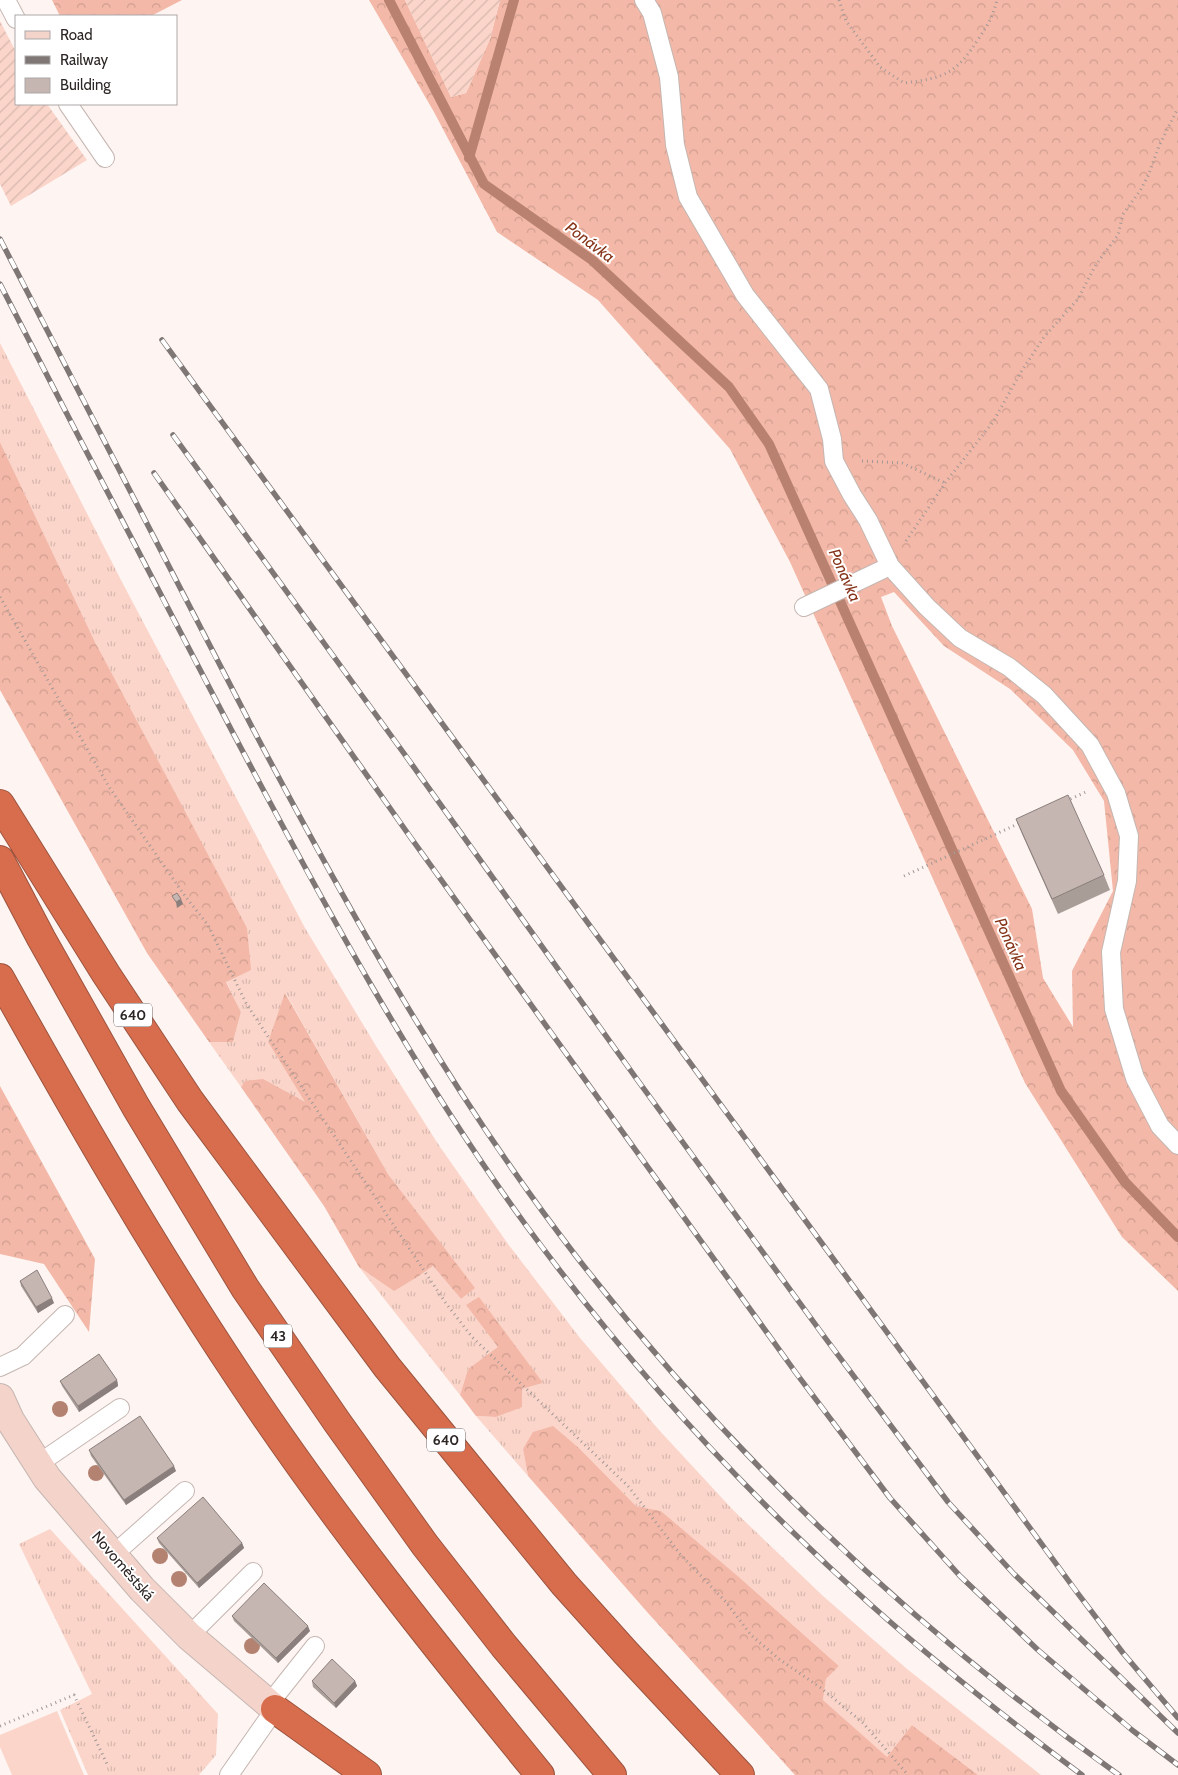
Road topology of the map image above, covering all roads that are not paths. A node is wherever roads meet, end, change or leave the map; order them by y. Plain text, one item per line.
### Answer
1 (6, 0) edge
2 (644, 0) edge
3 (15, 17) edge
4 (69, 105) edge
5 (105, 158) dead end
6 (890, 566) junction
7 (804, 607) dead end
8 (0, 804) edge
9 (0, 860) edge
10 (0, 978) edge
11 (1178, 1146) edge
12 (65, 1315) dead end
13 (0, 1367) edge
14 (0, 1398) edge
15 (120, 1408) dead end
16 (38, 1464) junction
17 (184, 1491) dead end
18 (113, 1555) junction
19 (253, 1572) dead end
20 (189, 1636) junction
21 (315, 1646) dead end
22 (272, 1706) junction
23 (229, 1775) edge
24 (367, 1775) edge
25 (540, 1775) edge
26 (612, 1775) edge
27 (740, 1775) edge

1 - 3 lane
2 - 6 lane
4 - 5 lane
6 - 7 lane
6 - 11 lane
8 - 27 highway, 640
9 - 26 highway, 43
10 - 25 highway
12 - 13 lane
14 - 16 street, Novoměstská
15 - 16 lane
16 - 18 street, Novoměstská
17 - 18 lane
18 - 20 street, Novoměstská
19 - 20 lane
20 - 22 street, Novoměstská
21 - 22 lane
22 - 23 lane
22 - 24 highway

